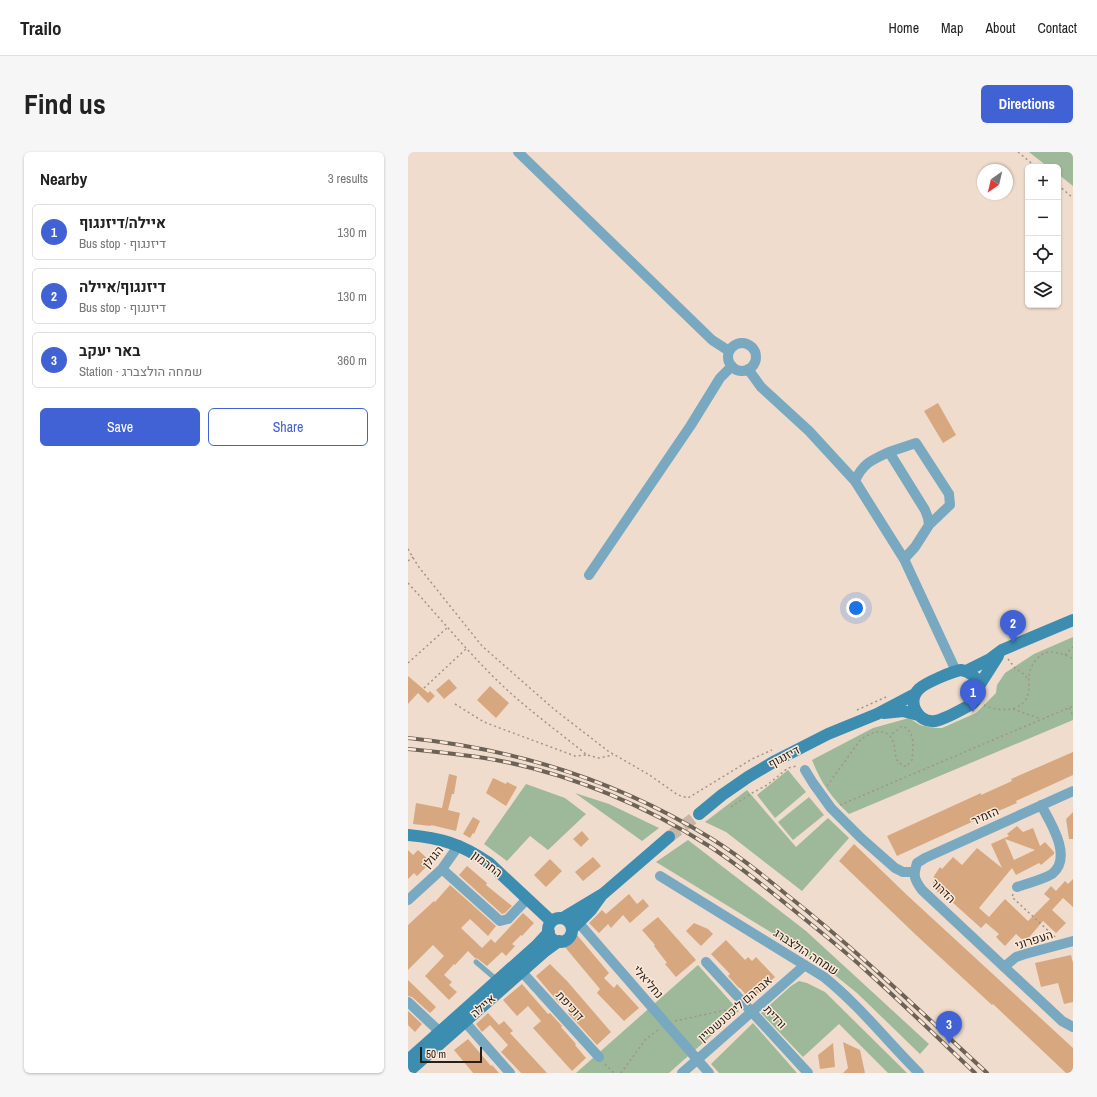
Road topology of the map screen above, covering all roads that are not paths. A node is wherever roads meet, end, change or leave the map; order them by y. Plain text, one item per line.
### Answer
1 (518, 152) edge
2 (729, 351) junction
3 (732, 366) junction
4 (748, 370) junction
5 (889, 452) junction
6 (855, 481) junction
7 (929, 525) junction
8 (904, 559) junction
9 (589, 575) dead end
10 (1073, 620) edge
11 (1002, 650) junction
12 (961, 671) junction
13 (979, 686) junction
14 (916, 694) junction
15 (877, 714) junction
16 (918, 715) junction
17 (805, 770) road end
18 (1073, 791) edge
19 (1041, 805) junction
20 (698, 814) tunnel mouth
21 (408, 835) edge
22 (669, 837) tunnel mouth
23 (459, 846) junction
24 (442, 869) junction
25 (914, 872) junction
26 (660, 876) dead end
27 (1017, 887) road end
28 (603, 894) junction
29 (528, 899) junction
30 (408, 900) edge
31 (563, 918) junction
32 (575, 925) junction
33 (550, 927) junction
34 (1073, 941) edge
35 (559, 942) junction
36 (476, 962) dead end
37 (706, 962) dead end
38 (805, 965) junction
39 (1004, 967) junction
40 (522, 972) junction
41 (497, 980) junction
42 (408, 1002) edge
43 (752, 1012) junction
44 (465, 1022) junction
45 (1073, 1027) edge
46 (440, 1032) junction
47 (598, 1057) road end
48 (698, 1060) junction
49 (410, 1064) edge
50 (510, 1073) edge
51 (682, 1073) edge
52 (709, 1073) edge
53 (808, 1073) edge
54 (919, 1073) edge

1 - 2 street
2 - 3 street
2 - 4 street
3 - 4 street
3 - 9 street
4 - 6 street
5 - 6 street
5 - 7 street
5 - 7 street
6 - 8 street
7 - 8 street
8 - 12 street
10 - 11 street
11 - 12 street
11 - 13 street
12 - 13 street
12 - 14 street
13 - 16 street
14 - 15 street, דיזנגוף
14 - 16 street
15 - 16 street, דיזנגוף
15 - 20 street, דיזנגוף
17 - 25 street
18 - 19 street, הזמיר
19 - 25 street, הזמיר
19 - 27 street
21 - 23 street, החרמון
22 - 28 street
23 - 24 street, הגולן
23 - 29 street, החרמון
24 - 29 street
24 - 30 street, הגולן
25 - 39 street, הדרור
26 - 38 street, שמחה הולצברג
28 - 31 street
28 - 32 street
29 - 33 street, החרמון
31 - 32 street
31 - 33 street
32 - 35 street
32 - 48 street, נחליאלי
33 - 35 street
33 - 41 street, איילה
34 - 39 street, העפרוני
35 - 40 street, איילה
36 - 41 lane
37 - 43 street, ורדית
38 - 43 street, אברהם ליכטנשטיין
38 - 54 street, שמחה הולצברג
39 - 45 street, הדרור
40 - 44 street, איילה
40 - 47 street, דוכיפת
41 - 46 street, איילה
42 - 46 street
43 - 48 street, אברהם ליכטנשטיין
43 - 53 street, ורדית
44 - 49 street, איילה
44 - 50 street
46 - 49 street, איילה
48 - 51 street, אברהם ליכטנשטיין
48 - 52 street, נחליאלי

